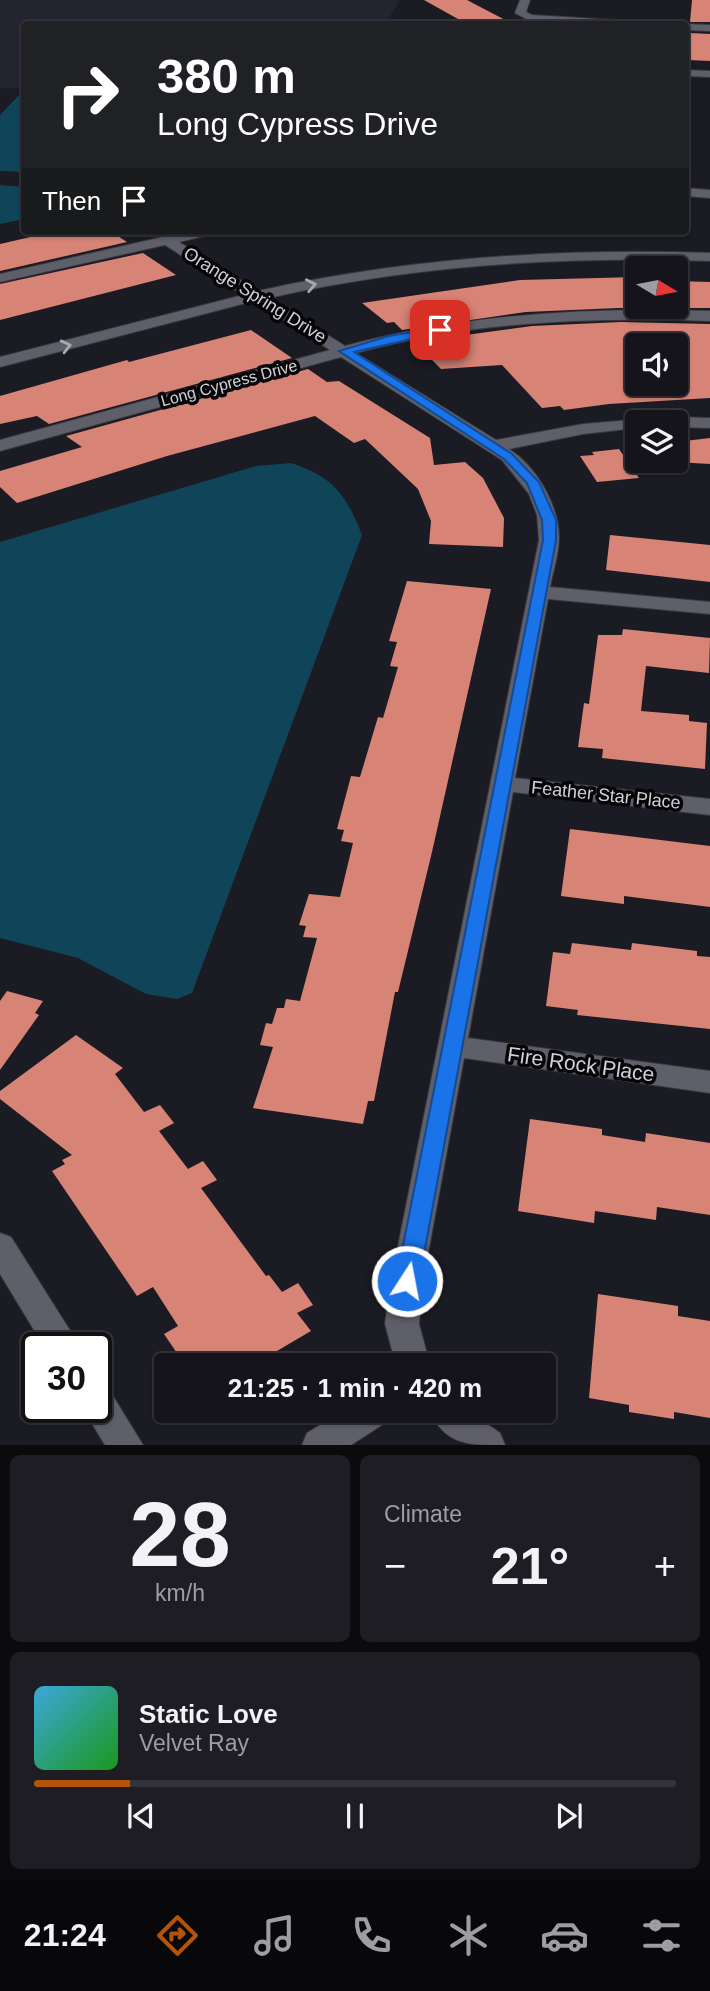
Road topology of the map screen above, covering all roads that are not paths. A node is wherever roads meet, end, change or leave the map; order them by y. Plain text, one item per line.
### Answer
1 (525, 0) edge
2 (580, 21) edge
3 (689, 27) edge
4 (710, 28) edge
5 (689, 73) edge
6 (710, 74) edge
7 (689, 192) edge
8 (710, 194) edge
9 (190, 235) edge
10 (167, 240) junction
11 (710, 246) edge
12 (710, 257) edge
13 (0, 278) edge
14 (250, 292) junction
15 (710, 316) edge
16 (0, 347) edge
17 (345, 351) junction
18 (0, 362) edge
19 (688, 422) edge
20 (710, 423) edge
21 (625, 424) edge
22 (0, 446) edge
23 (494, 446) junction
24 (540, 592) junction
25 (710, 608) edge
26 (503, 783) junction
27 (710, 807) edge
28 (452, 1046) junction
29 (710, 1082) edge
30 (0, 1246) edge
31 (54, 1332) edge
32 (410, 1353) edge
33 (111, 1423) edge
34 (355, 1423) edge
35 (125, 1445) edge
36 (320, 1445) edge

1 - 2 street
3 - 4 street
5 - 6 street
7 - 8 street
9 - 10 street
10 - 13 street
10 - 14 street, Orange Spring Drive
11 - 14 street
14 -> 12 street
14 - 16 street
14 - 17 street, Orange Spring Drive
18 -> 14 street
15 - 17 street, Long Cypress Drive
17 - 22 street, Long Cypress Drive
17 - 23 street, Orange Spring Drive
19 - 20 street
21 - 23 street
23 - 24 street, Orange Spring Drive
24 - 25 street
24 - 26 street, Orange Spring Drive
26 - 27 street, Feather Star Place
26 - 28 street, Orange Spring Drive
28 - 29 street, Fire Rock Place
28 - 32 street, Orange Spring Drive
30 - 31 street
33 - 35 street
34 - 36 street

